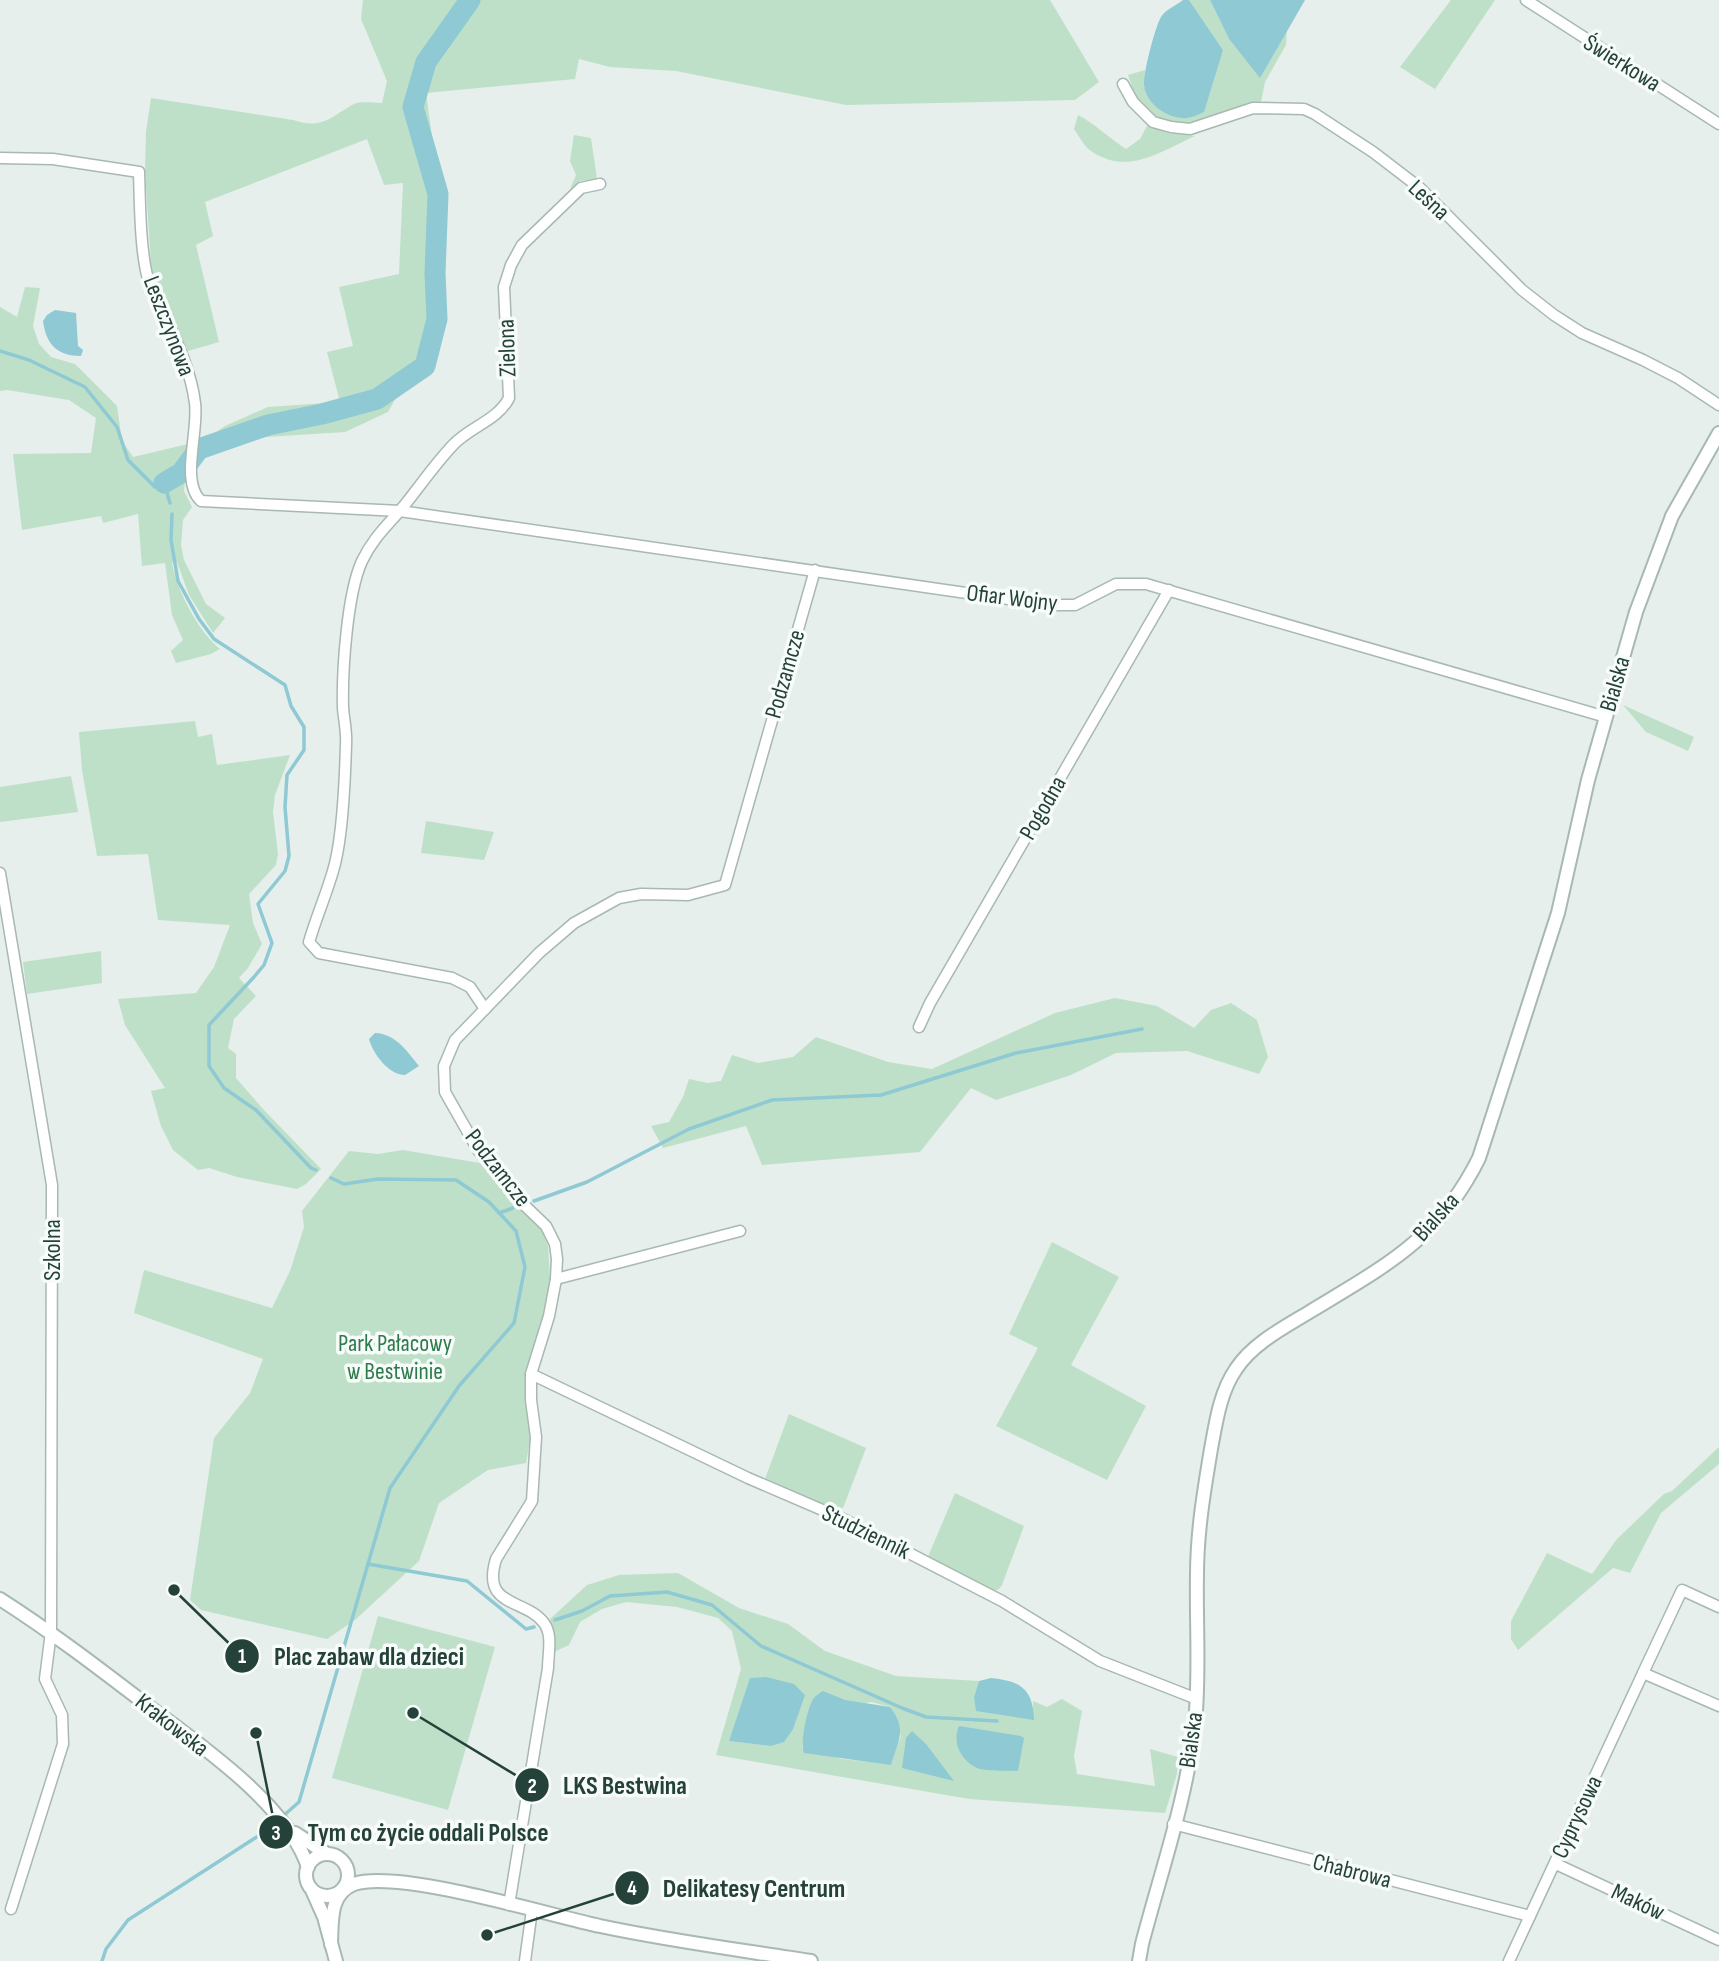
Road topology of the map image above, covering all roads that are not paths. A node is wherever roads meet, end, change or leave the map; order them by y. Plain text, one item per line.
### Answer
1 (1526, 0) edge
2 (1123, 84) dead end
3 (1719, 124) edge
4 (0, 158) edge
5 (600, 184) dead end
6 (1719, 405) edge
7 (1719, 433) edge
8 (400, 511) junction
9 (815, 569) junction
10 (1169, 590) junction
11 (1605, 717) junction
12 (0, 873) edge
13 (485, 1009) junction
14 (919, 1027) dead end
15 (740, 1231) dead end
16 (556, 1279) junction
17 (531, 1374) junction
18 (0, 1599) edge
19 (1719, 1607) edge
20 (51, 1632) junction
21 (1643, 1673) junction
22 (1197, 1699) junction
23 (1719, 1706) edge
24 (1173, 1824) junction
25 (286, 1826) junction
26 (327, 1854) junction
27 (1556, 1864) junction
28 (307, 1867) junction
29 (347, 1868) junction
30 (408, 1884) junction
31 (312, 1890) junction
32 (342, 1891) junction
33 (509, 1905) junction
34 (11, 1909) dead end
35 (531, 1910) junction
36 (1530, 1916) junction
37 (1719, 1940) edge
38 (331, 1944) junction
39 (1142, 1944) junction
40 (336, 1961) edge
41 (525, 1961) edge
42 (811, 1961) edge
43 (1133, 1961) edge
44 (1139, 1961) edge
45 (1509, 1961) edge

1 - 3 street, Świerkowa
2 - 6 street, Leśna
4 - 8 street, Leszczynowa
5 - 8 street, Zielona
7 - 11 street, Bialska
8 - 9 street, Ofiar Wojny
8 - 13 street
9 - 10 street, Ofiar Wojny
9 - 13 street, Podzamcze
10 - 11 street, Ofiar Wojny
10 - 14 street, Pogodna
11 - 22 street, Bialska
12 - 20 street, Szkolna
13 - 16 street, Podzamcze
15 - 16 street
16 - 17 street, Podzamcze
17 - 22 street, Studziennik
17 - 33 street, Podzamcze
18 - 20 street, Krakowska
19 - 21 street, Cyprysowa
20 - 25 street, Krakowska
20 - 34 street
21 - 23 street
21 - 27 street, Cyprysowa
22 - 24 street, Bialska
24 - 36 street, Chabrowa
24 - 39 street, Bialska
25 - 26 street, Krakowska
25 - 28 street, Krakowska
26 - 28 street
26 - 29 street
27 - 36 street, Cyprysowa
27 - 37 street, Maków
28 - 31 street
29 - 30 street
29 - 32 street
30 - 32 street
30 - 33 street
31 - 32 street
31 - 38 street
32 - 38 street
33 - 35 street
35 - 41 street
35 - 42 street
36 - 45 street, Cyprysowa
38 - 40 street
39 - 43 street, Bialska
39 - 44 street, Bialska

